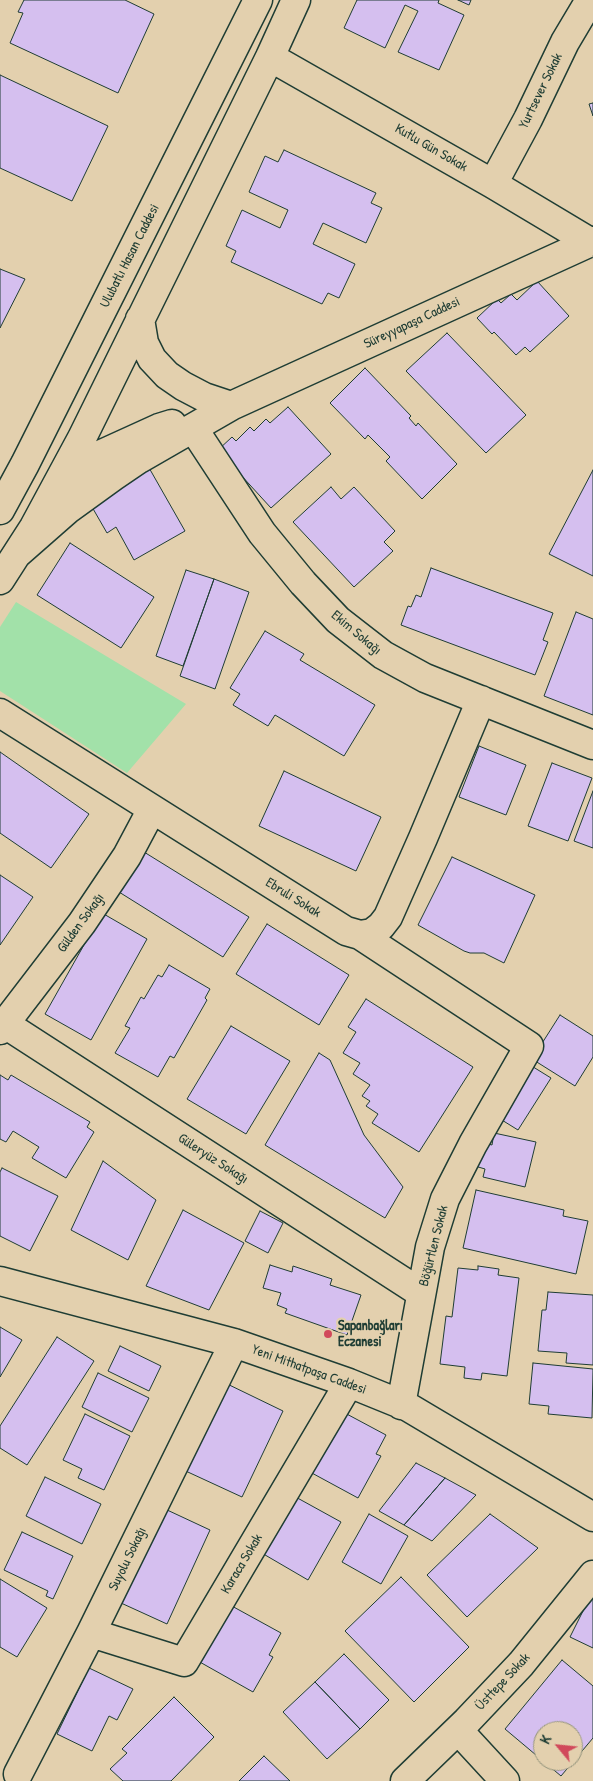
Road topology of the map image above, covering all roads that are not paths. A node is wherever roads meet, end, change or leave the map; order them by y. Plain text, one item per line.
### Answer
1 (258, 0) edge
2 (296, 0) edge
3 (590, 0) edge
4 (270, 57) junction
5 (493, 184) junction
6 (592, 242) edge
7 (140, 319) junction
8 (231, 406) junction
9 (193, 428) junction
10 (58, 483) junction
11 (1, 509) edge
12 (18, 553) junction
13 (0, 580) edge
14 (481, 700) junction
15 (0, 713) edge
16 (593, 745) edge
17 (152, 809) junction
18 (360, 935) junction
19 (2, 1027) edge
20 (529, 1046) joint
21 (0, 1281) edge
22 (422, 1293) junction
23 (234, 1343) junction
24 (349, 1383) junction
25 (401, 1405) junction
26 (593, 1517) edge
27 (593, 1575) edge
28 (91, 1633) junction
29 (458, 1730) junction
30 (15, 1774) edge
31 (405, 1781) edge
32 (505, 1781) edge

1 - 11 street, Ulubatlı Hasan Caddesi
2 - 4 street
3 - 5 street, Yurtsever Sokak
4 - 5 street, Kutlu Gün Sokak
4 - 7 street
5 - 6 street, Kutlu Gün Sokak
6 - 8 street, Süreyyapaşa Caddesi
7 - 8 street
7 - 10 street
8 - 9 street, Süreyyapaşa Caddesi
8 - 10 street, Süreyyapaşa Caddesi
9 - 12 street, Süreyyapaşa Caddesi
9 - 14 street, Ekim Sokağı
10 - 11 street, Süreyyapaşa Caddesi
10 - 12 street, Süreyyapaşa Caddesi
12 - 13 street, Süreyyapaşa Caddesi
14 - 16 street, Ekim Sokağı
14 - 18 street
15 - 17 street, Ebruli Sokak
17 - 18 street, Ebruli Sokak
17 - 19 street, Gülden Sokağı
18 - 20 street, Ebruli Sokak
19 - 22 street, Güleryüz Sokağı
20 - 22 street, Böğürtlen Sokak
21 - 23 street, Yeni Mithatpaşa Caddesi
22 - 25 street, Böğürtlen Sokak
23 - 24 street, Yeni Mithatpaşa Caddesi
23 - 28 street, Suyolu Sokağı
24 - 25 street, Yeni Mithatpaşa Caddesi
24 - 28 street, Karaca Sokak
25 - 26 street, Yeni Mithatpaşa Caddesi
27 - 29 street, Üsttepe Sokak
28 - 30 street, Suyolu Sokağı
29 - 31 street, Üsttepe Sokak
29 - 32 street

